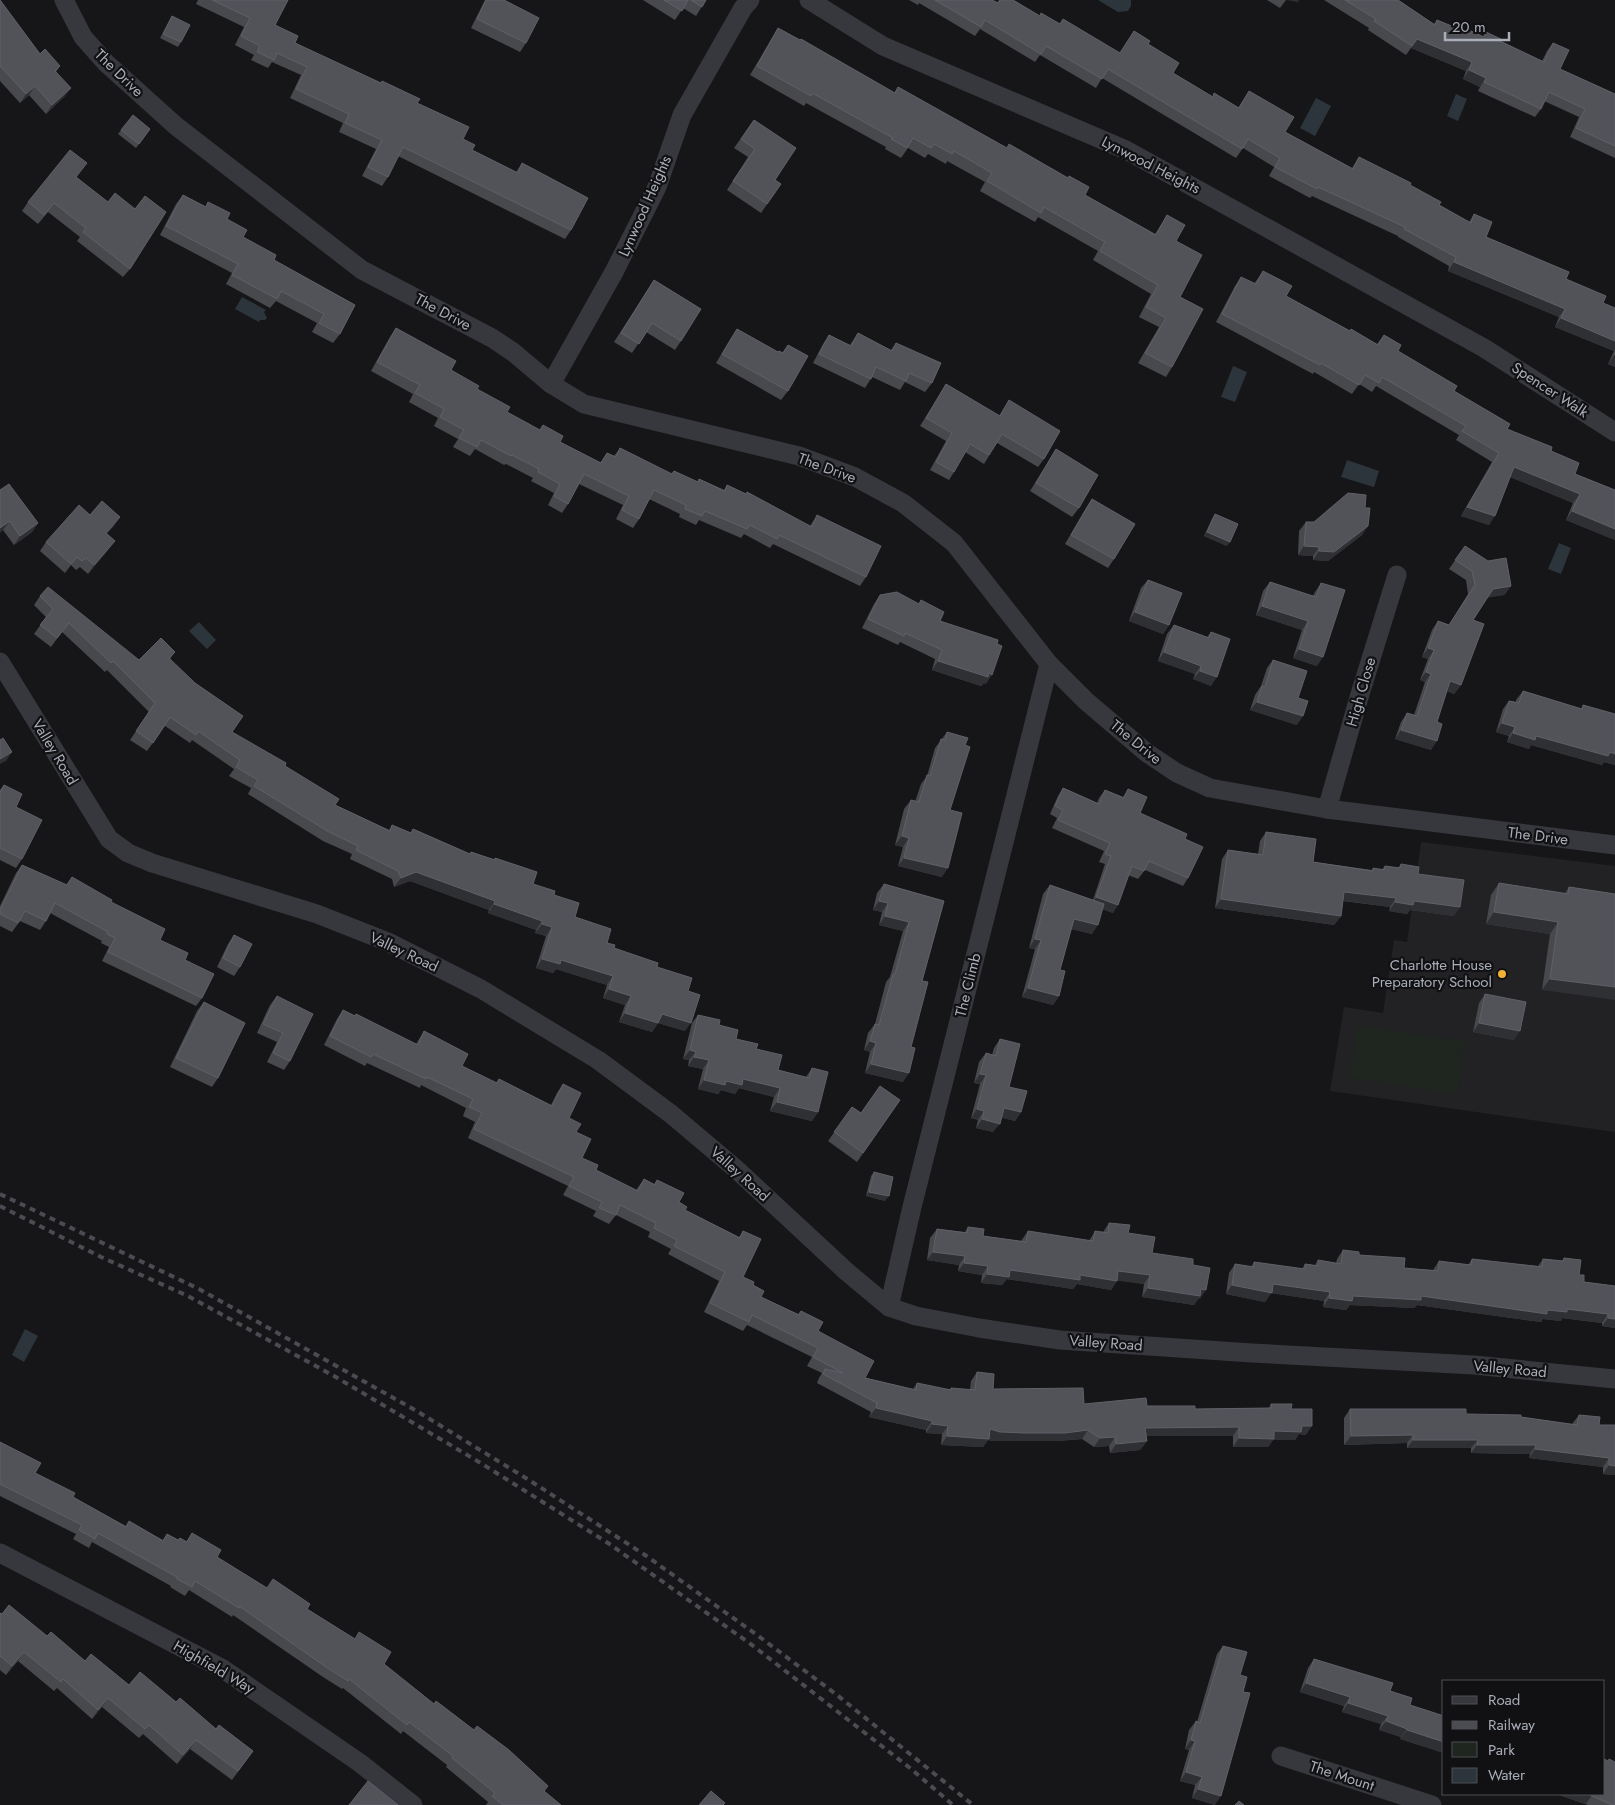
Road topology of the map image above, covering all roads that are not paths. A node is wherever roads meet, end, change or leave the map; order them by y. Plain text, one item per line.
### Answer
1 (64, 0) edge
2 (750, 0) edge
3 (809, 0) edge
4 (1484, 348) joint
5 (550, 384) junction
6 (1615, 432) edge
7 (1397, 575) dead end
8 (0, 662) edge
9 (1049, 664) junction
10 (1328, 809) junction
11 (1615, 845) edge
12 (889, 1307) junction
13 (1615, 1379) edge
14 (0, 1554) edge
15 (1281, 1756) dead end
16 (413, 1805) edge
17 (1432, 1805) edge

1 - 5 street, The Drive
2 - 5 street, Lynwood Heights
3 - 4 street, Lynwood Heights
4 - 6 street, Spencer Walk
5 - 9 street, The Drive
7 - 10 street, High Close
8 - 12 street, Valley Road
9 - 10 street, The Drive
9 - 12 street, The Climb
10 - 11 street, The Drive
12 - 13 street, Valley Road
14 - 16 street, Highfield Way
15 - 17 street, The Mount

